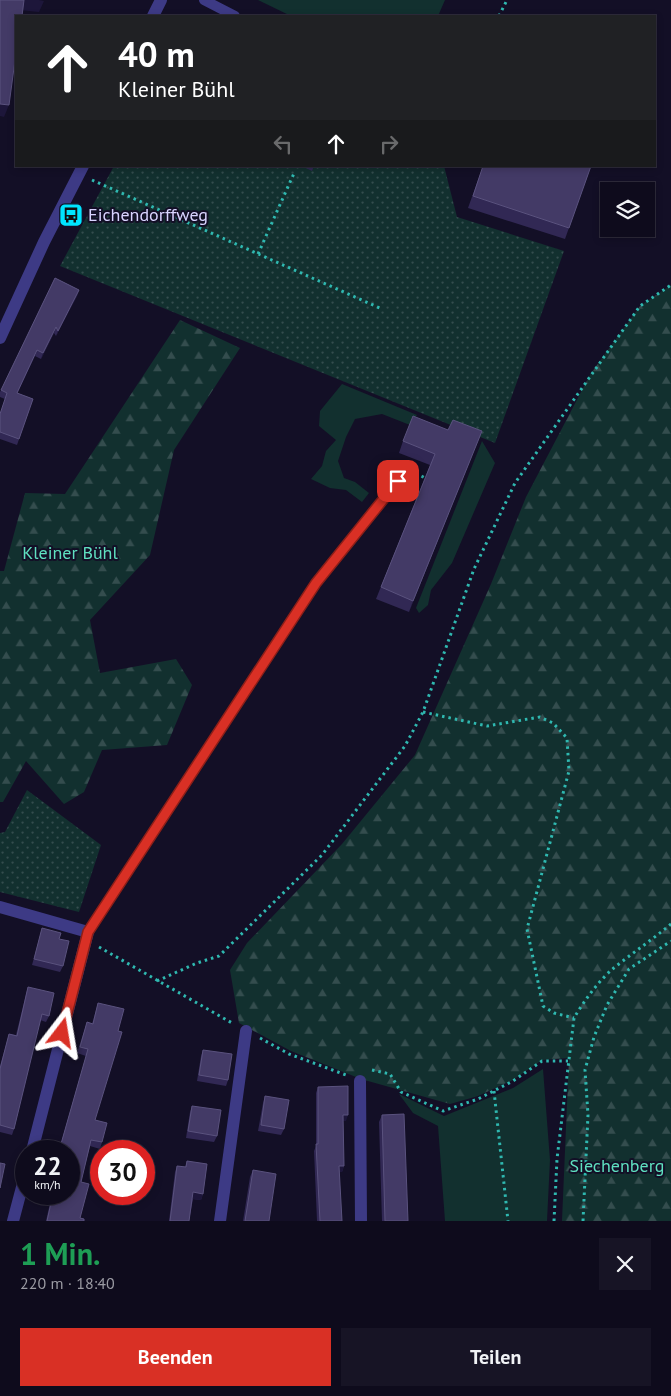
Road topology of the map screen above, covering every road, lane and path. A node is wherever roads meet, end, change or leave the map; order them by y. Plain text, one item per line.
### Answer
1 (161, 0) edge
2 (204, 0) edge
3 (506, 0) edge
4 (154, 15) edge
5 (233, 15) edge
6 (499, 15) edge
7 (295, 170) dead end
8 (81, 171) edge
9 (258, 254) junction
10 (671, 285) edge
11 (382, 309) dead end
12 (0, 338) edge
13 (398, 481) dead end
14 (423, 712) junction
15 (0, 907) edge
16 (671, 924) edge
17 (88, 932) junction
18 (671, 941) edge
19 (105, 951) dead end
20 (158, 980) junction
21 (574, 1018) junction
22 (246, 1031) junction
23 (568, 1060) junction
24 (360, 1080) junction
25 (494, 1091) junction
26 (35, 1140) edge
27 (17, 1205) edge
28 (13, 1221) edge
29 (220, 1221) edge
30 (361, 1221) edge
31 (508, 1221) edge
32 (554, 1221) edge
33 (583, 1221) edge

1 - 4 street
2 - 5 lane
3 - 6 path
7 - 9 path
8 - 9 path
8 - 12 street
9 - 11 path
10 - 14 path
13 - 17 lane
14 - 20 path
14 - 21 path
15 - 17 street
16 - 21 path
17 - 26 street
18 - 33 path
19 - 20 path
20 - 22 path
21 - 23 path
22 - 24 path
22 - 29 street
23 - 25 path
23 - 32 path
24 - 25 path
24 - 30 street
25 - 31 path
27 - 28 street

